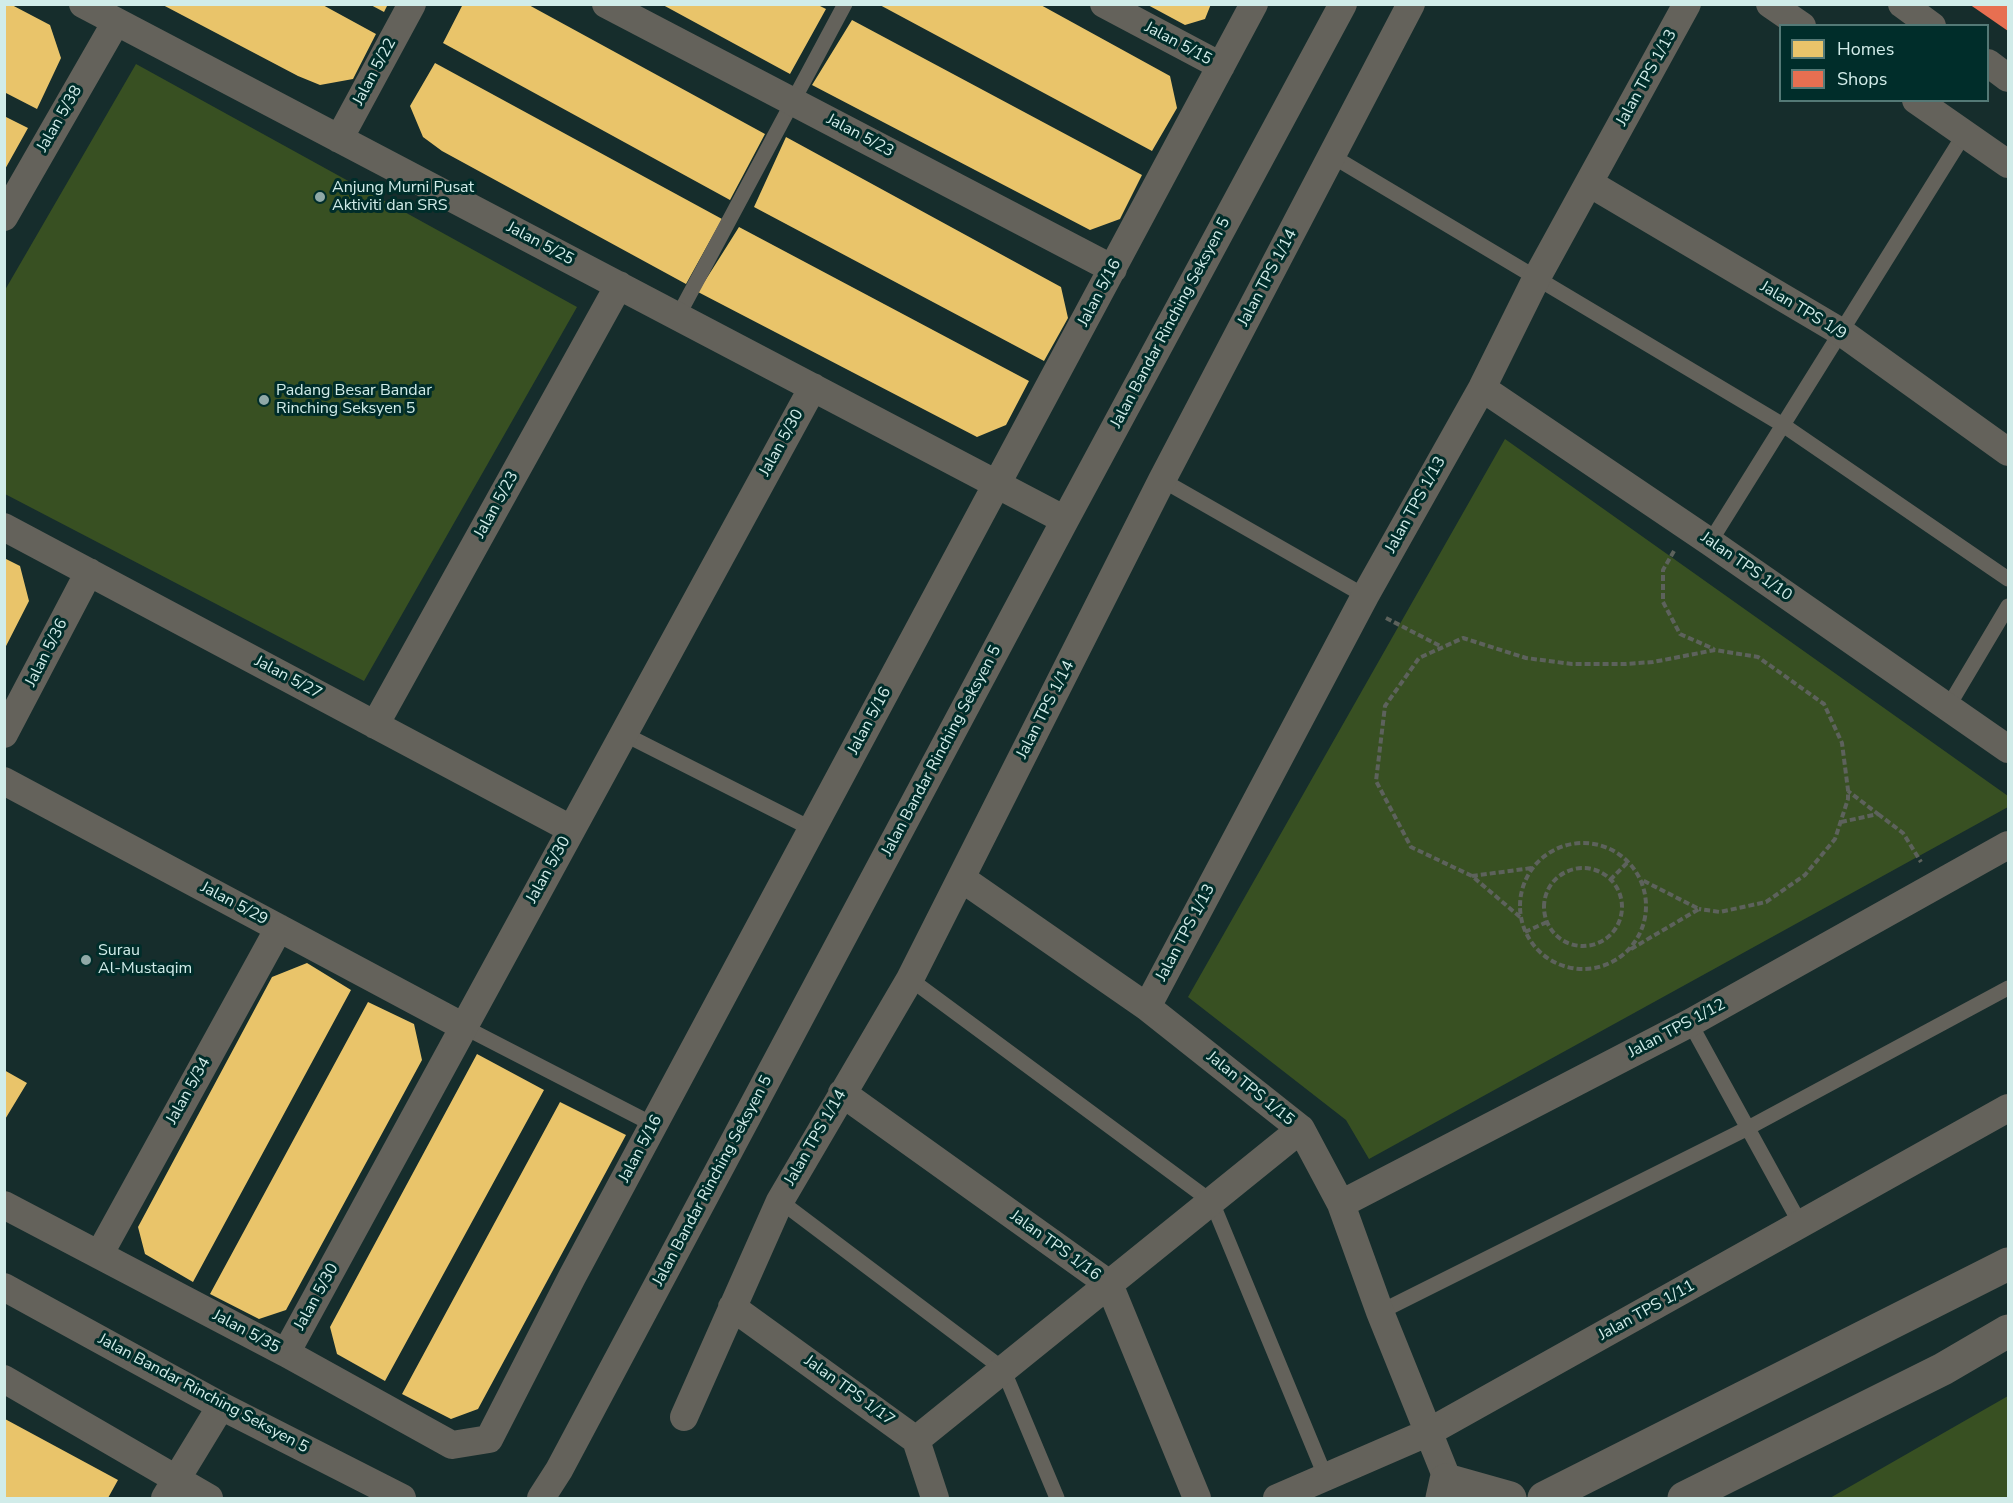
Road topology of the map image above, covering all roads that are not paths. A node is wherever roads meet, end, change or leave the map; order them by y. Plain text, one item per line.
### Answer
1 (83, 4) edge
2 (412, 4) edge
3 (606, 4) edge
4 (845, 4) edge
5 (1104, 4) edge
6 (1254, 4) edge
7 (1343, 4) edge
8 (1411, 4) edge
9 (1687, 4) edge
10 (1770, 4) edge
11 (1902, 4) edge
12 (116, 22) junction
13 (1799, 24) edge
14 (1929, 24) edge
15 (1989, 64) edge
16 (1221, 66) junction
17 (2008, 78) edge
18 (793, 102) junction
19 (1919, 102) edge
20 (1965, 133) junction
21 (339, 139) junction
22 (1332, 156) junction
23 (2008, 164) edge
24 (1589, 183) junction
25 (5, 217) edge
26 (1113, 268) junction
27 (1536, 279) junction
28 (619, 285) junction
29 (678, 316) junction
30 (1841, 332) junction
31 (813, 387) junction
32 (1482, 388) junction
33 (1783, 425) junction
34 (2008, 452) edge
35 (1162, 480) junction
36 (997, 484) junction
37 (1065, 520) junction
38 (4, 527) edge
39 (1710, 542) junction
40 (89, 572) junction
41 (2008, 579) edge
42 (1365, 596) junction
43 (2008, 606) edge
44 (1948, 707) junction
45 (375, 725) junction
46 (4, 734) edge
47 (624, 734) junction
48 (2008, 749) edge
49 (4, 781) edge
50 (812, 829) junction
51 (572, 830) junction
52 (2008, 845) edge
53 (961, 878) junction
54 (279, 928) junction
55 (910, 980) junction
56 (2008, 988) edge
57 (1147, 1007) junction
58 (1690, 1023) junction
59 (464, 1027) junction
60 (842, 1094) junction
61 (2008, 1108) edge
62 (654, 1125) junction
63 (1748, 1128) junction
64 (1301, 1130) junction
65 (780, 1201) junction
66 (1212, 1202) junction
67 (1341, 1204) junction
68 (4, 1205) edge
69 (1801, 1225) junction
70 (99, 1255) junction
71 (2008, 1264) edge
72 (1109, 1284) junction
73 (4, 1287) edge
74 (732, 1307) junction
75 (1380, 1312) junction
76 (2008, 1331) edge
77 (286, 1353) junction
78 (1003, 1369) junction
79 (4, 1379) edge
80 (221, 1406) junction
81 (684, 1417) dead end
82 (1427, 1433) junction
83 (489, 1439) joint
84 (916, 1440) junction
85 (1326, 1478) junction
86 (170, 1489) edge
87 (1448, 1492) edge
88 (209, 1498) edge
89 (402, 1498) edge
90 (541, 1498) edge
91 (934, 1498) edge
92 (1057, 1498) edge
93 (1197, 1498) edge
94 (1277, 1498) edge
95 (1510, 1498) edge
96 (1544, 1498) edge
97 (1684, 1498) edge

1 - 12 street, Jalan 5/25
2 - 21 street, Jalan 5/22
3 - 18 street, Jalan 5/23
4 - 18 lane
5 - 16 street, Jalan 5/15
6 - 16 street, Jalan 5/16
7 - 37 street, Jalan Bandar Rinching Seksyen 5
8 - 22 street, Jalan TPS 1/14
9 - 24 street, Jalan TPS 1/13
10 - 13 street
11 - 14 street
12 - 21 street, Jalan 5/25
12 - 25 street, Jalan 5/38
15 - 17 street
16 - 26 street, Jalan 5/16
18 - 26 street, Jalan 5/23
18 - 29 lane
19 - 20 street
20 - 23 street
20 - 30 lane
21 - 28 street, Jalan 5/25
22 - 27 lane
22 - 35 street, Jalan TPS 1/14
24 - 27 street, Jalan TPS 1/13
24 - 30 street, Jalan TPS 1/9
26 - 36 street, Jalan 5/16
27 - 32 street, Jalan TPS 1/13
27 - 33 lane
28 - 29 street, Jalan 5/25
28 - 45 street, Jalan 5/23
29 - 31 street, Jalan 5/25
30 - 33 lane
30 - 34 street, Jalan TPS 1/9
31 - 36 street, Jalan 5/25
31 - 47 street, Jalan 5/30
32 - 39 street, Jalan TPS 1/10
32 - 42 street, Jalan TPS 1/13
33 - 39 lane
33 - 41 lane
35 - 42 lane
35 - 53 street, Jalan TPS 1/14
36 - 37 street, Jalan 5/25
36 - 50 street, Jalan 5/16
37 - 90 street, Jalan Bandar Rinching Seksyen 5
38 - 40 street, Jalan 5/27
39 - 44 street, Jalan TPS 1/10
40 - 45 street, Jalan 5/27
40 - 46 street, Jalan 5/36
42 - 57 street, Jalan TPS 1/13
43 - 44 lane
44 - 48 street, Jalan TPS 1/10
45 - 51 street, Jalan 5/27
47 - 50 lane
47 - 51 street, Jalan 5/30
49 - 54 street, Jalan 5/29
50 - 62 street, Jalan 5/16
51 - 59 street, Jalan 5/30
52 - 58 street, Jalan TPS 1/12
53 - 55 street, Jalan TPS 1/14
53 - 57 street, Jalan TPS 1/15
54 - 59 street, Jalan 5/29
54 - 70 street, Jalan 5/34
55 - 60 street, Jalan TPS 1/14
55 - 66 lane
56 - 63 lane
57 - 64 street, Jalan TPS 1/15
58 - 63 lane
58 - 67 street, Jalan TPS 1/12
59 - 62 lane
59 - 77 street, Jalan 5/30
60 - 65 street, Jalan TPS 1/14
60 - 72 street, Jalan TPS 1/16
61 - 69 street, Jalan TPS 1/11
62 - 83 street, Jalan 5/16
63 - 69 lane
63 - 75 lane
64 - 66 street
64 - 67 street, Jalan TPS 1/15
65 - 74 street, Jalan TPS 1/14
65 - 78 lane
66 - 72 street
66 - 85 lane
67 - 75 street, Jalan TPS 1/15
68 - 70 street, Jalan 5/35
69 - 82 street, Jalan TPS 1/11
70 - 77 street, Jalan 5/35
71 - 96 street
72 - 78 street
72 - 93 street, Jalan TPS 1/16
73 - 80 street, Jalan Bandar Rinching Seksyen 5
74 - 81 street, Jalan TPS 1/14
74 - 84 street, Jalan TPS 1/17
75 - 82 street, Jalan TPS 1/15
76 - 97 street
77 - 83 street, Jalan 5/35
78 - 84 street
78 - 92 lane
79 - 86 street
80 - 86 street
80 - 89 street, Jalan Bandar Rinching Seksyen 5
82 - 85 street, Jalan TPS 1/11
82 - 87 street, Jalan TPS 1/15
84 - 91 street
85 - 94 street, Jalan TPS 1/11
86 - 88 street
87 - 95 street

